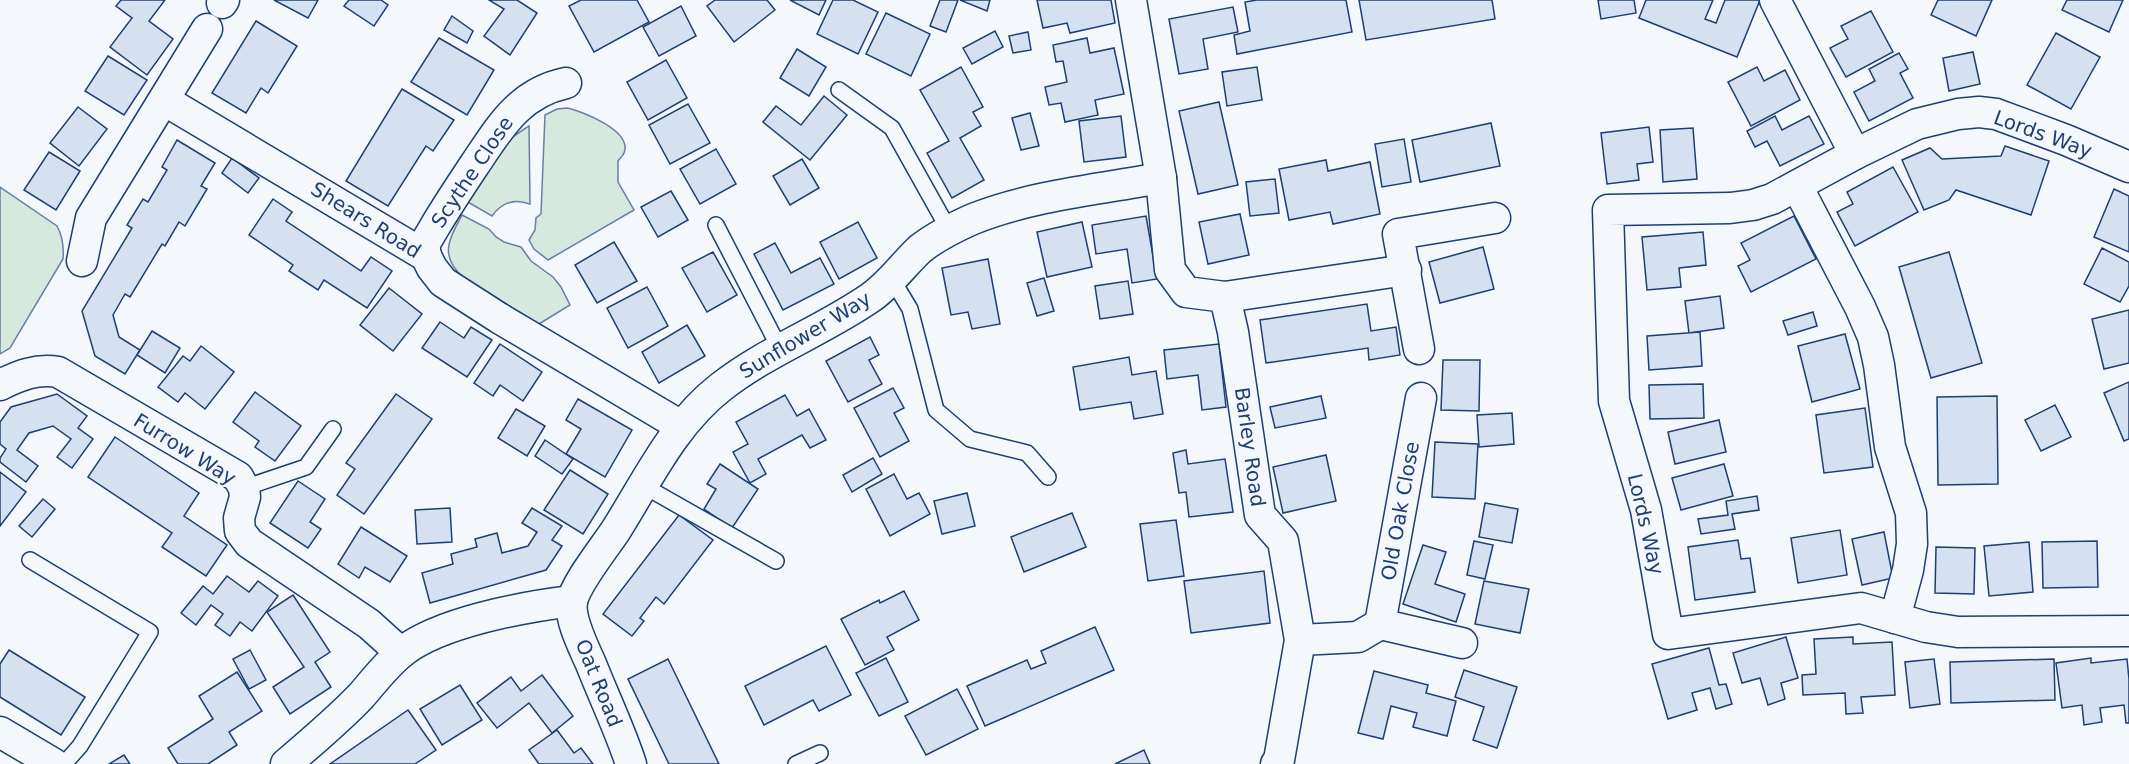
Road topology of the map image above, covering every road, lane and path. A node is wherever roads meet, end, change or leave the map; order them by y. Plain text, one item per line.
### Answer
1 (1131, 0) edge
2 (1775, 0) edge
3 (207, 29) dead end
4 (566, 83) dead end
5 (839, 90) dead end
6 (164, 100) junction
7 (1855, 154) junction
8 (2129, 167) edge
9 (1161, 178) junction
10 (1797, 186) junction
11 (1495, 218) dead end
12 (716, 225) dead end
13 (949, 230) junction
14 (426, 256) junction
15 (82, 261) dead end
16 (1406, 270) junction
17 (892, 279) junction
18 (1225, 297) junction
19 (780, 349) junction
20 (1419, 349) dead end
21 (0, 385) edge
22 (1421, 398) dead end
23 (681, 426) junction
24 (333, 429) dead end
25 (1048, 477) dead end
26 (644, 486) junction
27 (244, 488) junction
28 (30, 560) dead end
29 (776, 561) dead end
30 (572, 601) junction
31 (1895, 618) junction
32 (1380, 624) junction
33 (2129, 632) edge
34 (1300, 640) junction
35 (1462, 642) dead end
36 (401, 652) junction
37 (0, 732) edge
38 (820, 753) dead end
39 (54, 764) edge
40 (64, 764) edge
41 (286, 764) edge
42 (631, 764) edge
43 (796, 764) edge
44 (1276, 764) edge

1 - 9 street
2 - 7 street
3 - 6 street
4 - 14 street, Scythe Close
5 - 13 lane
6 - 14 street, Shears Road
6 - 15 street
7 - 8 street, Lords Way
7 - 10 street, Lords Way
9 - 13 street, Sunflower Way
9 - 18 street
10 - 31 street
10 - 31 street, Lords Way
11 - 16 street
12 - 19 lane
13 - 17 street, Sunflower Way
14 - 23 street, Shears Road
16 - 18 street
16 - 20 street
17 - 19 street, Sunflower Way
17 - 25 lane
18 - 34 street, Barley Road
19 - 23 street, Sunflower Way
21 - 27 street, Furrow Way
22 - 32 street, Old Oak Close
23 - 26 street, Sunflower Way
24 - 27 lane
26 - 29 lane
26 - 30 street, Sunflower Way
27 - 36 street, Furrow Way
28 - 40 lane
30 - 36 street
30 - 42 street, Oat Road
31 - 33 street, Lords Way
32 - 34 street
32 - 35 street
34 - 44 street, Barley Road
36 - 41 street
37 - 39 street
38 - 43 lane

